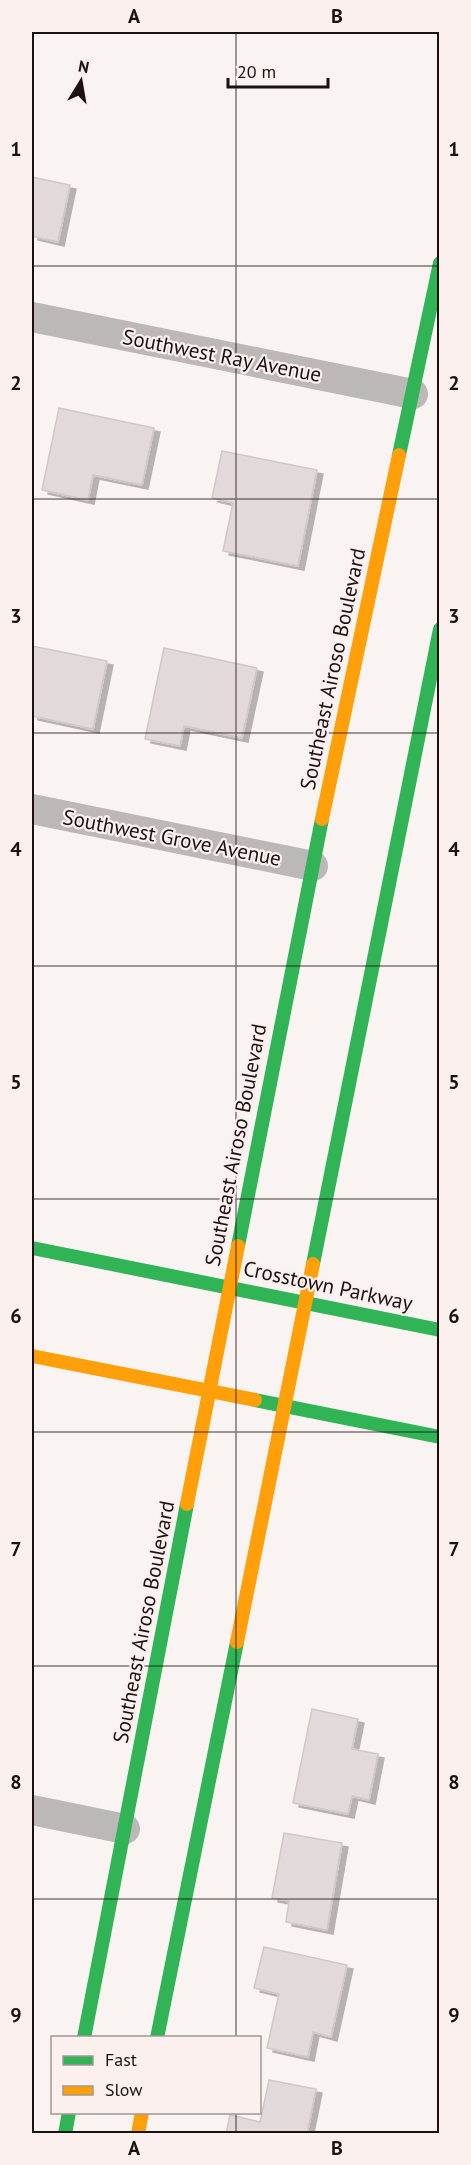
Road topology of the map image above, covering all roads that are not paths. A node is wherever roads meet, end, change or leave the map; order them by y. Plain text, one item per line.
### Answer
1 (440, 263) edge
2 (32, 317) edge
3 (413, 394) junction
4 (440, 628) edge
5 (32, 809) edge
6 (313, 866) junction
7 (32, 1248) edge
8 (230, 1288) junction
9 (303, 1304) junction
10 (440, 1330) edge
11 (32, 1356) edge
12 (211, 1391) junction
13 (283, 1407) junction
14 (440, 1437) edge
15 (32, 1810) edge
16 (125, 1829) junction
17 (84, 2036) edge
18 (157, 2036) edge
19 (69, 2114) edge
20 (142, 2114) edge
21 (64, 2133) edge
22 (138, 2133) edge

1 - 3 main road, Southeast Airoso Boulevard
2 - 3 street, Southwest Ray Avenue
3 - 6 main road, Southeast Airoso Boulevard
4 - 9 main road
5 - 6 street, Southwest Grove Avenue
6 - 8 main road, Southeast Airoso Boulevard
7 - 8 main road, Crosstown Parkway
8 - 9 main road, Crosstown Parkway
8 - 12 main road, Southeast Airoso Boulevard
9 - 10 main road, Crosstown Parkway
9 - 13 main road
11 - 12 main road
12 - 13 main road
12 - 16 main road, Southeast Airoso Boulevard
13 - 14 main road
13 - 18 main road
15 - 16 street
16 - 17 main road, Southeast Airoso Boulevard
19 - 21 main road
20 - 22 main road

